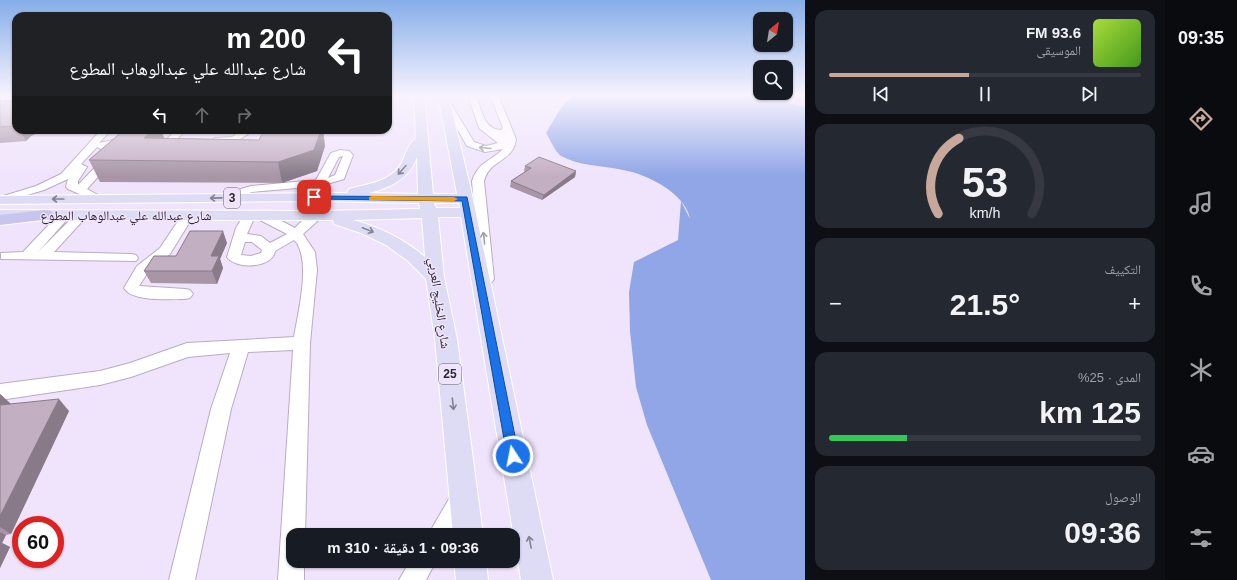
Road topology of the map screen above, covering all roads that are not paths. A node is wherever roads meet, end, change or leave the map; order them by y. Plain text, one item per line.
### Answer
1 (420, 122) edge
2 (449, 122) edge
3 (458, 122) edge
4 (481, 122) edge
5 (506, 122) edge
6 (508, 128) junction
7 (490, 132) junction
8 (109, 134) edge
9 (110, 134) edge
10 (116, 134) edge
11 (175, 134) edge
12 (243, 134) edge
13 (422, 139) junction
14 (130, 140) junction
15 (185, 140) edge
16 (206, 141) edge
17 (101, 146) junction
18 (320, 183) dead end
19 (79, 191) junction
20 (314, 197) junction
21 (240, 198) junction
22 (99, 199) junction
23 (1, 205) edge
24 (466, 205) junction
25 (428, 206) junction
26 (45, 215) junction
27 (65, 215) junction
28 (82, 215) junction
29 (188, 215) junction
30 (255, 216) junction
31 (317, 216) junction
32 (0, 220) edge
33 (296, 234) junction
34 (240, 237) junction
35 (269, 248) junction
36 (6, 256) dead end
37 (27, 256) junction
38 (43, 256) junction
39 (131, 258) dead end
40 (435, 277) junction
41 (185, 294) dead end
42 (489, 332) junction
43 (302, 343) junction
44 (241, 346) junction
45 (0, 392) edge
46 (464, 496) junction
47 (444, 528) edge
48 (467, 528) edge
49 (420, 568) edge
50 (471, 568) edge
51 (182, 580) edge
52 (291, 580) edge
53 (412, 580) edge
54 (472, 580) edge
55 (537, 580) edge

1 - 13 main road, شارع الخليج العربي / 25
2 - 24 main road
7 -> 3 street
4 - 7 street
5 - 6 street
6 - 7 street
42 -> 6 street
8 - 23 street
9 - 17 street
10 - 14 street
11 - 15 street
12 - 16 street
13 -> 20 main road
13 - 25 main road, شارع الخليج العربي / 25
14 - 17 street
14 - 19 street
17 - 19 street
18 - 21 street
19 - 22 street
20 - 21 main road, شارع عبدالله علي عبدالوهاب المطوع / 3
20 - 25 main road, شارع عبدالله علي عبدالوهاب المطوع / 3
21 -> 22 main road, شارع عبدالله علي عبدالوهاب المطوع / 3
22 -> 23 main road, شارع عبدالله علي عبدالوهاب المطوع / 3
23 - 26 main road, شارع عبدالله علي عبدالوهاب المطوع / 3
24 - 25 main road, شارع عبدالله علي عبدالوهاب المطوع / 3
24 - 42 main road
25 - 31 main road, شارع عبدالله علي عبدالوهاب المطوع / 3
25 - 40 main road, شارع الخليج العربي / 25
26 - 27 main road, شارع عبدالله علي عبدالوهاب المطوع / 3
26 - 32 highway
27 - 28 main road, شارع عبدالله علي عبدالوهاب المطوع / 3
27 - 37 street
28 - 29 main road, شارع عبدالله علي عبدالوهاب المطوع / 3
28 - 38 street
29 - 30 main road, شارع عبدالله علي عبدالوهاب المطوع / 3
29 - 41 street
30 - 31 main road, شارع عبدالله علي عبدالوهاب المطوع / 3
30 - 33 street
30 - 34 street
31 - 33 street
31 -> 40 main road
33 - 35 street
33 - 43 street
34 - 35 street
34 - 35 street
36 - 37 street
37 - 38 street
38 - 39 street
40 -> 46 main road, شارع الخليج العربي / 25
55 -> 42 main road
43 - 44 street
43 - 52 street
44 - 45 street
44 - 51 street
46 - 47 street
46 - 48 main road, شارع الخليج العربي / 25
49 - 53 street
50 - 54 main road

